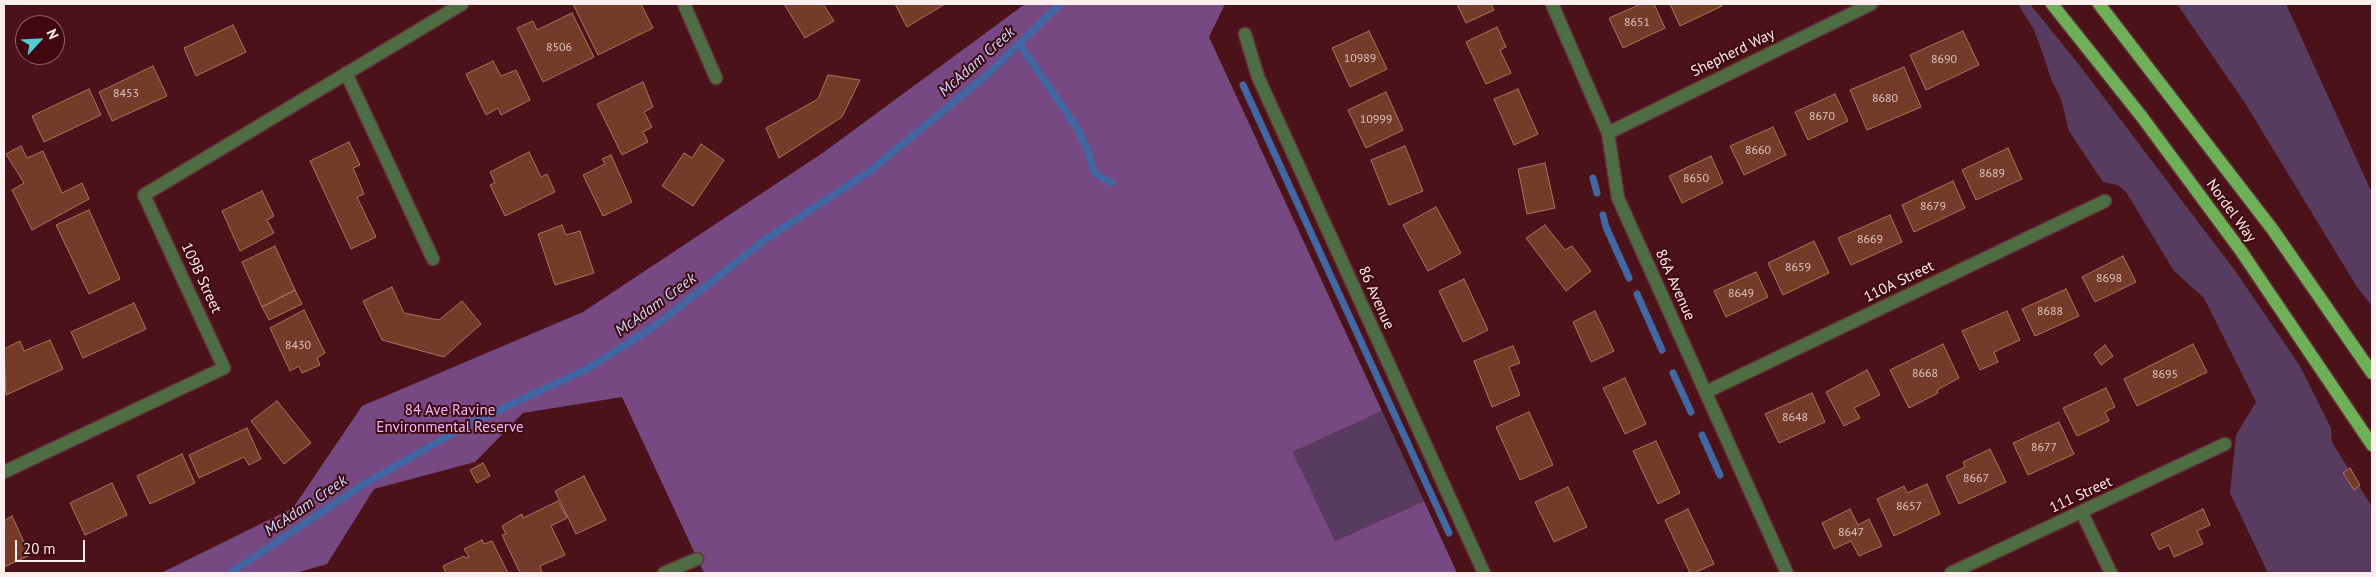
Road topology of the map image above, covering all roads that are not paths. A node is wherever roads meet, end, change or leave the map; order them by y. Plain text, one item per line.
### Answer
1 (462, 4) edge
2 (684, 4) edge
3 (1552, 4) edge
4 (1871, 4) edge
5 (2052, 4) edge
6 (2099, 4) edge
7 (1245, 34) dead end
8 (346, 73) junction
9 (716, 78) dead end
10 (1608, 132) junction
11 (2105, 201) dead end
12 (433, 259) dead end
13 (2372, 373) edge
14 (1706, 392) junction
15 (2224, 444) dead end
16 (2372, 445) edge
17 (4, 472) edge
18 (2082, 513) junction
19 (697, 559) dead end
20 (664, 573) edge
21 (1484, 573) edge
22 (1787, 573) edge
23 (1951, 573) edge
24 (2111, 573) edge

1 - 8 street, 109B Street
2 - 9 street
3 - 10 street, 86A Avenue
4 - 10 street, Shepherd Way
5 - 16 main road, Nordel Way
6 - 13 main road, Nordel Way
7 - 21 street, 86 Avenue
8 - 12 street
8 - 17 street, 109B Street
10 - 14 street, 86A Avenue
11 - 14 street, 110A Street
14 - 22 street, 86A Avenue
15 - 18 street, 111 Street
18 - 23 street, 111 Street
18 - 24 street
19 - 20 street

